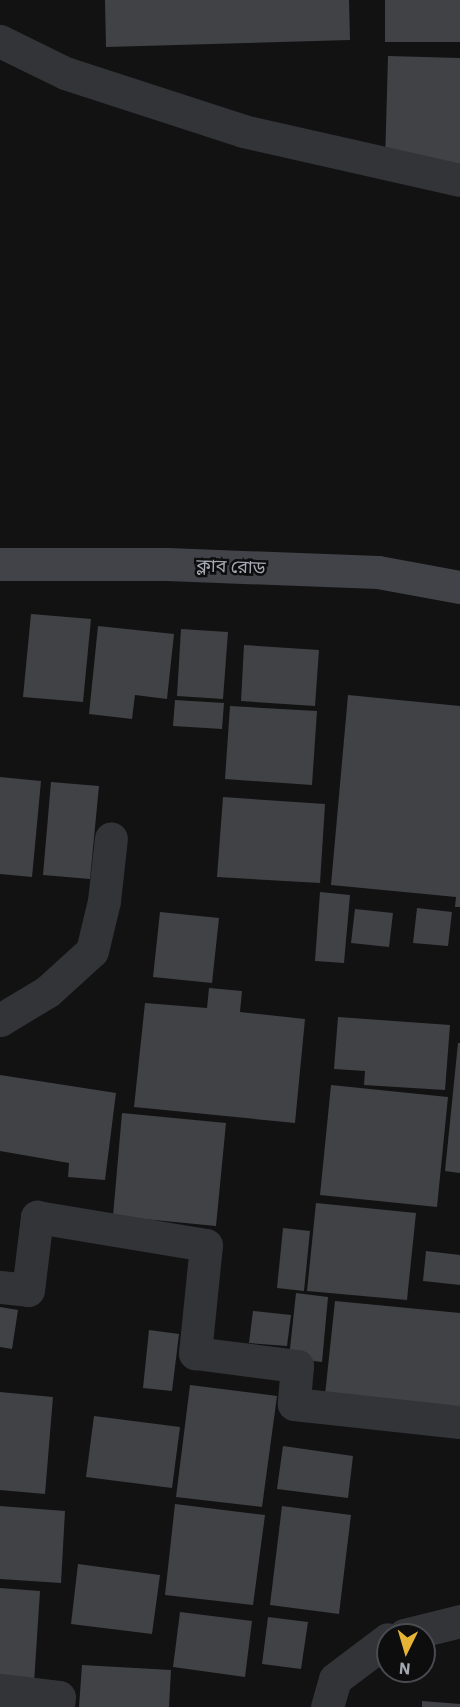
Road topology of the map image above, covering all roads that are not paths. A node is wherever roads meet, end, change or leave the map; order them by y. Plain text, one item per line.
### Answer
1 (0, 41) edge
2 (460, 180) edge
3 (0, 564) edge
4 (460, 587) edge
5 (111, 838) dead end
6 (0, 1020) edge
7 (0, 1287) edge
8 (460, 1422) edge
9 (460, 1621) edge
10 (436, 1627) edge
11 (376, 1648) edge
12 (0, 1690) edge
13 (58, 1707) edge
14 (327, 1707) edge

1 - 2 street
3 - 4 street, ক্লাব রোড
5 - 6 street
7 - 8 street
9 - 10 street
11 - 14 street
12 - 13 street

